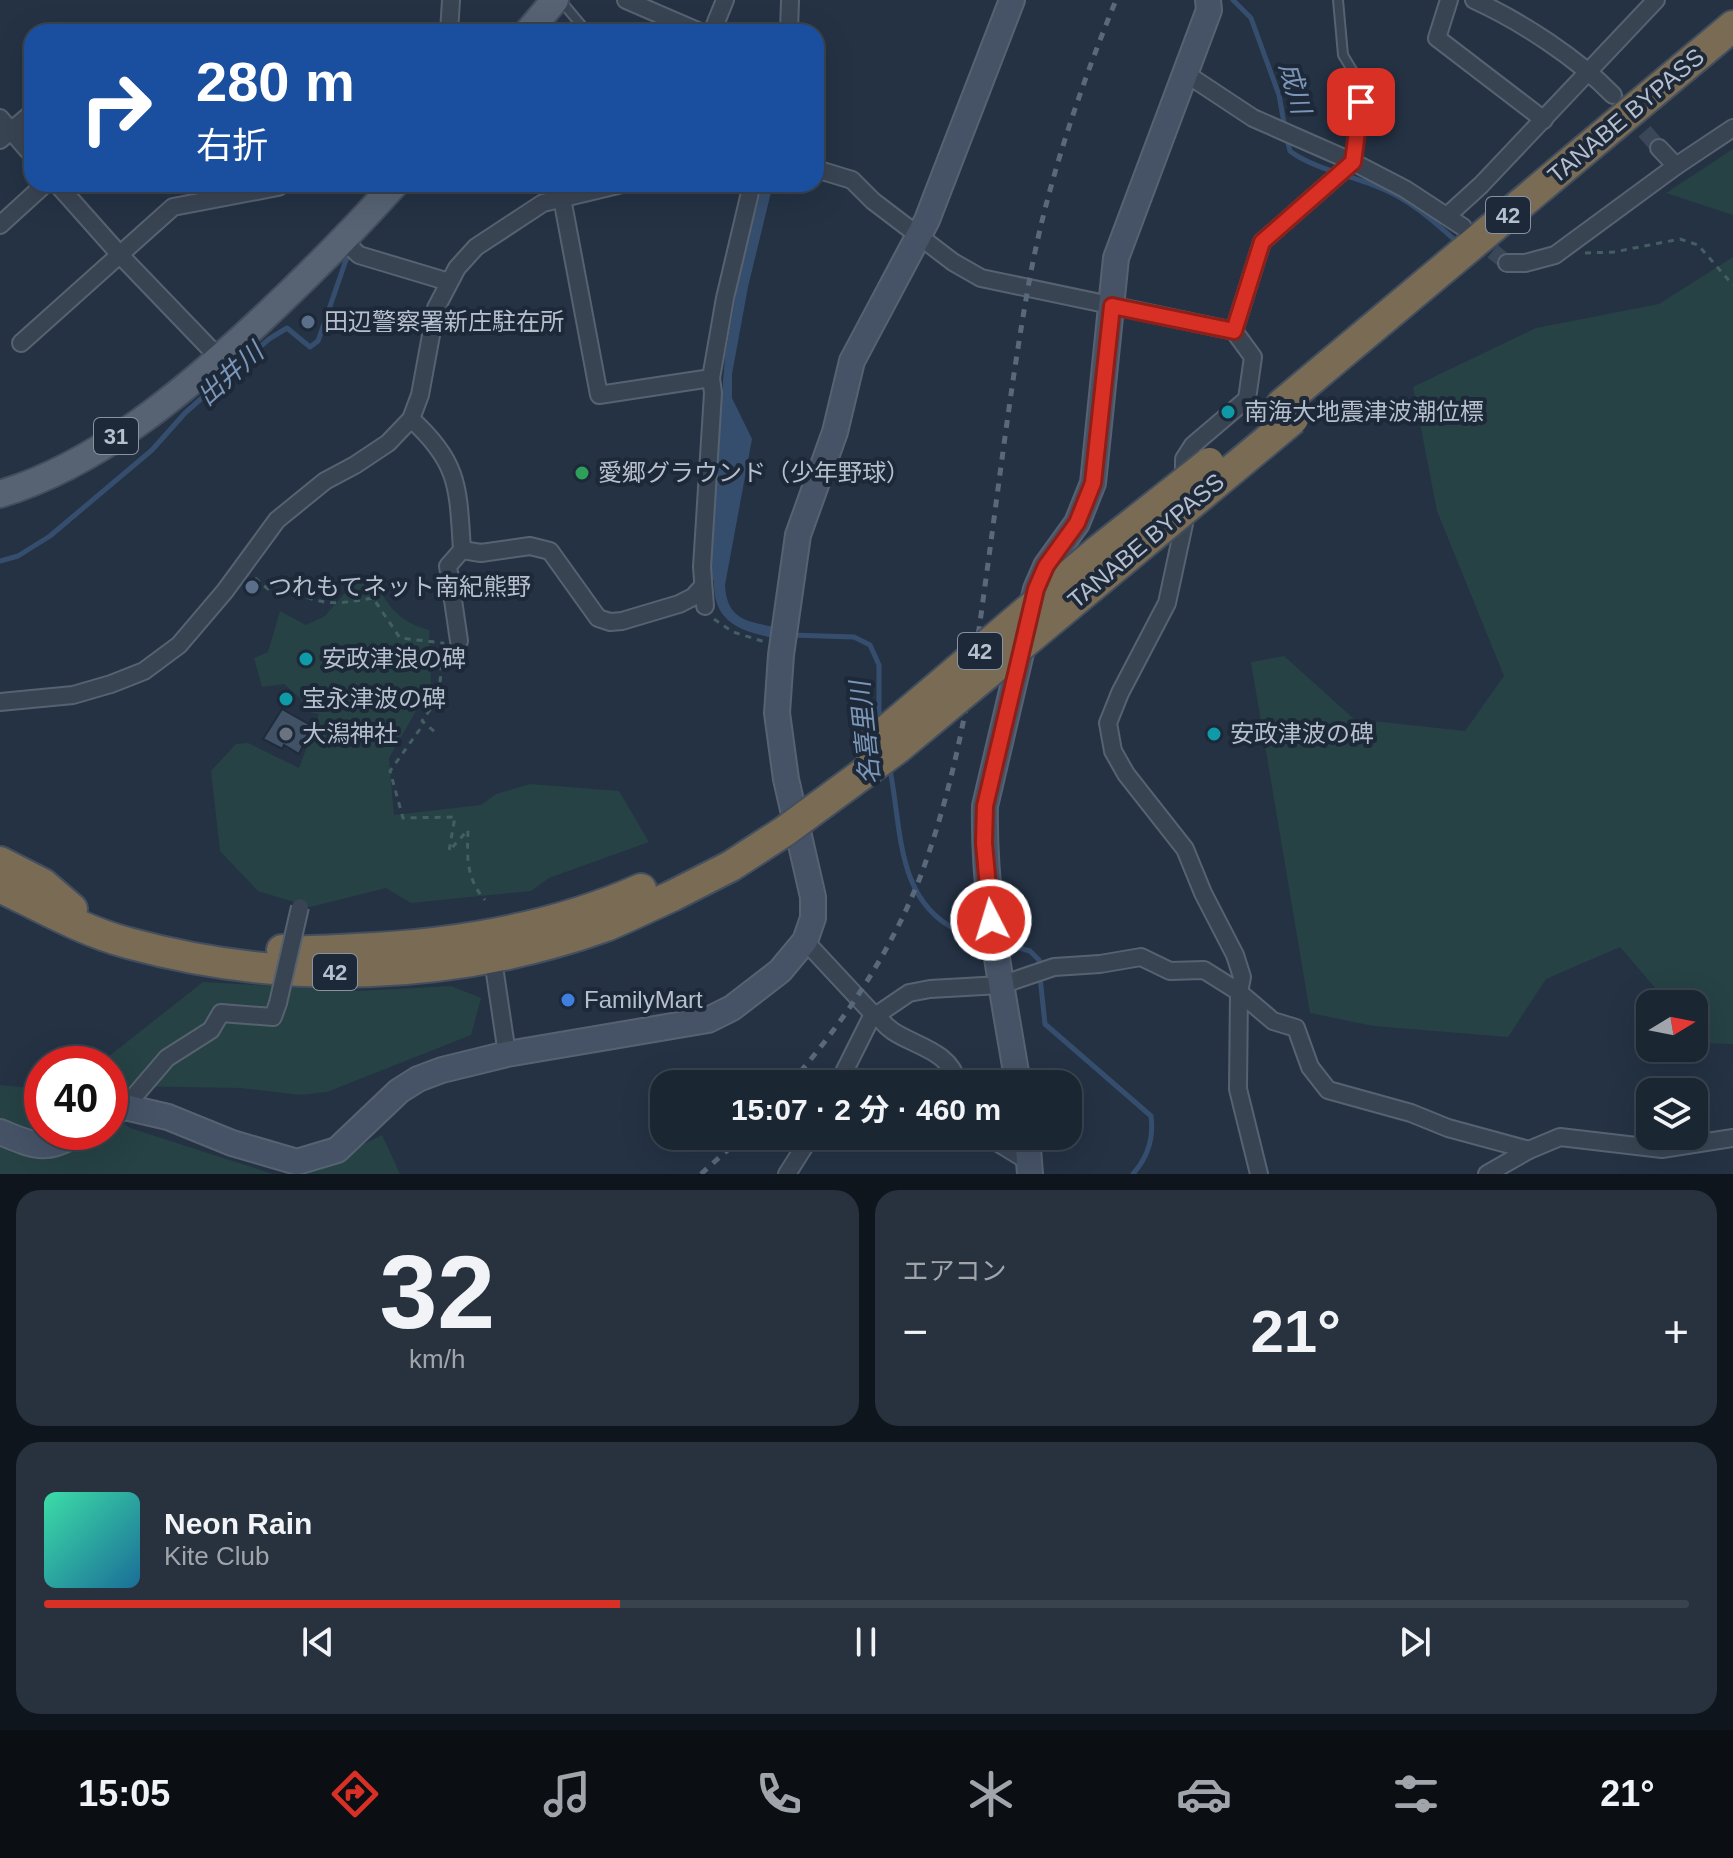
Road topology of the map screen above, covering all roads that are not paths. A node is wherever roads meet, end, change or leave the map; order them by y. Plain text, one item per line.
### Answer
1 (451, 0) edge
2 (558, 0) edge
3 (626, 0) edge
4 (725, 0) edge
5 (790, 0) edge
6 (1012, 0) edge
7 (1208, 0) edge
8 (1338, 0) edge
9 (1449, 0) edge
10 (1474, 0) edge
11 (1656, 0) edge
12 (450, 24) edge
13 (536, 24) edge
14 (580, 24) edge
15 (659, 24) edge
16 (715, 24) edge
17 (789, 24) edge
18 (1733, 26) edge
19 (1733, 52) edge
20 (1590, 71) junction
21 (1185, 73) junction
22 (1613, 95) tunnel mouth
23 (24, 118) edge
24 (1544, 120) junction
25 (1733, 128) edge
26 (4, 129) edge
27 (24, 148) edge
28 (1659, 148) tunnel mouth
29 (1353, 162) junction
30 (1676, 166) junction
31 (824, 171) edge
32 (36, 192) edge
33 (64, 192) edge
34 (252, 192) edge
35 (390, 192) edge
36 (588, 192) edge
37 (750, 192) edge
38 (562, 198) junction
39 (1447, 216) junction
40 (0, 225) edge
41 (1463, 227) tunnel mouth
42 (919, 236) junction
43 (352, 248) junction
44 (121, 256) junction
45 (1507, 263) dead end
46 (449, 282) junction
47 (1112, 306) junction
48 (1234, 331) junction
49 (21, 343) dead end
50 (220, 359) junction
51 (711, 378) junction
52 (1288, 412) junction
53 (411, 419) junction
54 (0, 494) edge
55 (462, 550) junction
56 (702, 587) junction
57 (705, 606) road end
58 (459, 641) dead end
59 (0, 702) edge
60 (0, 862) edge
61 (0, 876) edge
62 (0, 887) edge
63 (0, 900) edge
64 (300, 907) dead end
65 (72, 909) junction
66 (805, 941) junction
67 (126, 943) junction
68 (491, 946) junction
69 (1001, 985) junction
70 (1239, 992) junction
71 (875, 1014) junction
72 (507, 1054) junction
73 (845, 1070) edge
74 (952, 1070) edge
75 (1016, 1070) edge
76 (128, 1099) edge
77 (128, 1112) edge
78 (0, 1132) edge
79 (1733, 1138) edge
80 (24, 1141) edge
81 (802, 1150) edge
82 (1006, 1150) edge
83 (1529, 1150) junction
84 (1031, 1168) edge
85 (787, 1174) edge
86 (1259, 1174) edge
87 (1487, 1174) edge

1 - 12 street
2 - 13 main road
2 - 14 lane
3 - 15 street
4 - 16 street
5 - 17 street
6 - 42 street
7 - 21 street
8 - 29 lane
9 - 24 street
10 - 20 street
11 - 20 street
18 - 52 highway, TANABE BYPASS / 42
19 - 52 highway, TANABE BYPASS / 42
20 - 22 street
20 - 24 street
21 - 29 street
21 - 47 street
23 - 26 street
24 - 39 street
25 - 30 street
26 - 27 street
28 - 30 street
29 - 39 street
29 - 48 street
30 - 45 street
31 - 42 street
32 - 40 street
33 - 44 street
34 - 44 street
35 - 43 main road, 31
36 - 38 street
37 - 51 street
38 - 46 street
38 - 51 street
39 - 41 street
42 - 47 street
42 - 66 street
43 - 46 street
43 - 50 main road, 31
44 - 49 street
44 - 50 street
46 - 53 street
47 - 48 street
47 - 69 street
48 - 70 street
50 - 54 main road, 31
51 - 56 street
52 - 68 highway, TANABE BYPASS / 42, bridge
53 - 55 street
53 - 59 street
55 - 56 street
55 - 58 street
56 - 57 street
60 - 65 highway, 42
61 - 65 highway, TANABE BYPASS / 42
62 - 67 highway, TANABE BYPASS / 42
63 - 67 highway, 42
64 - 76 street, bridge
65 - 68 highway, TANABE BYPASS / 42
66 - 71 street
66 - 72 street
67 - 68 highway, TANABE BYPASS / 42
68 - 72 street
69 - 70 street
69 - 71 street
69 - 75 street
70 - 83 street
70 - 86 street
71 - 73 street
71 - 74 street
72 - 77 street
78 - 80 street
79 - 83 street
81 - 85 street
82 - 84 street
83 - 87 street

